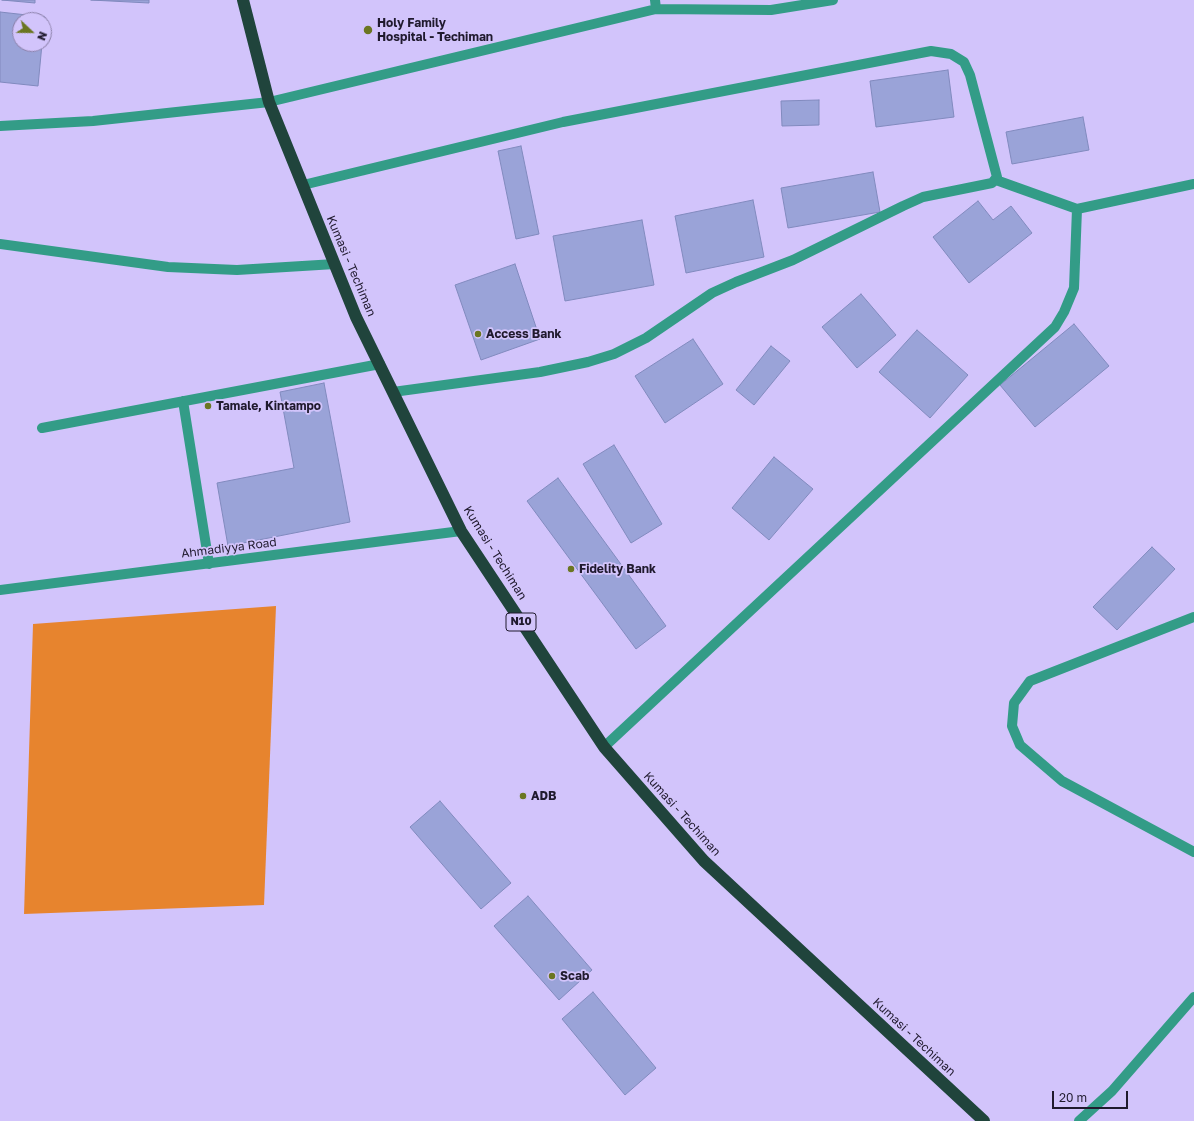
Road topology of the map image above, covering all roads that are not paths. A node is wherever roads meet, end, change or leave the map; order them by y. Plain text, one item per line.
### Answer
1 (243, 0) edge
2 (833, 0) edge
3 (656, 4) edge
4 (269, 102) junction
5 (0, 126) edge
6 (996, 180) junction
7 (1194, 184) edge
8 (303, 185) junction
9 (1077, 209) junction
10 (0, 244) edge
11 (335, 264) junction
12 (380, 364) junction
13 (393, 392) junction
14 (182, 401) junction
15 (42, 428) dead end
16 (461, 531) junction
17 (209, 564) junction
18 (0, 590) edge
19 (1194, 617) edge
20 (604, 747) junction
21 (1194, 852) edge
22 (1194, 997) edge
23 (984, 1121) edge
24 (1079, 1121) edge

1 - 4 highway, Kumasi - Techiman / N10
2 - 3 street
3 - 4 street
4 - 5 street
4 - 8 highway, Kumasi - Techiman / N10
6 - 8 street
6 - 9 street
6 - 13 street
7 - 9 street
8 - 11 highway, Kumasi - Techiman / N10
9 - 20 street
10 - 11 street
11 - 12 highway, Kumasi - Techiman / N10
12 - 13 highway, Kumasi - Techiman / N10
12 - 14 street
13 - 16 highway, Kumasi - Techiman / N10
14 - 15 street
14 - 17 street
16 - 17 street, Ahmadiyya Road
16 - 20 highway, Kumasi - Techiman / N10
17 - 18 street, Ahmadiyya Road
19 - 21 street
20 - 23 highway, Kumasi - Techiman / N10
22 - 24 street

